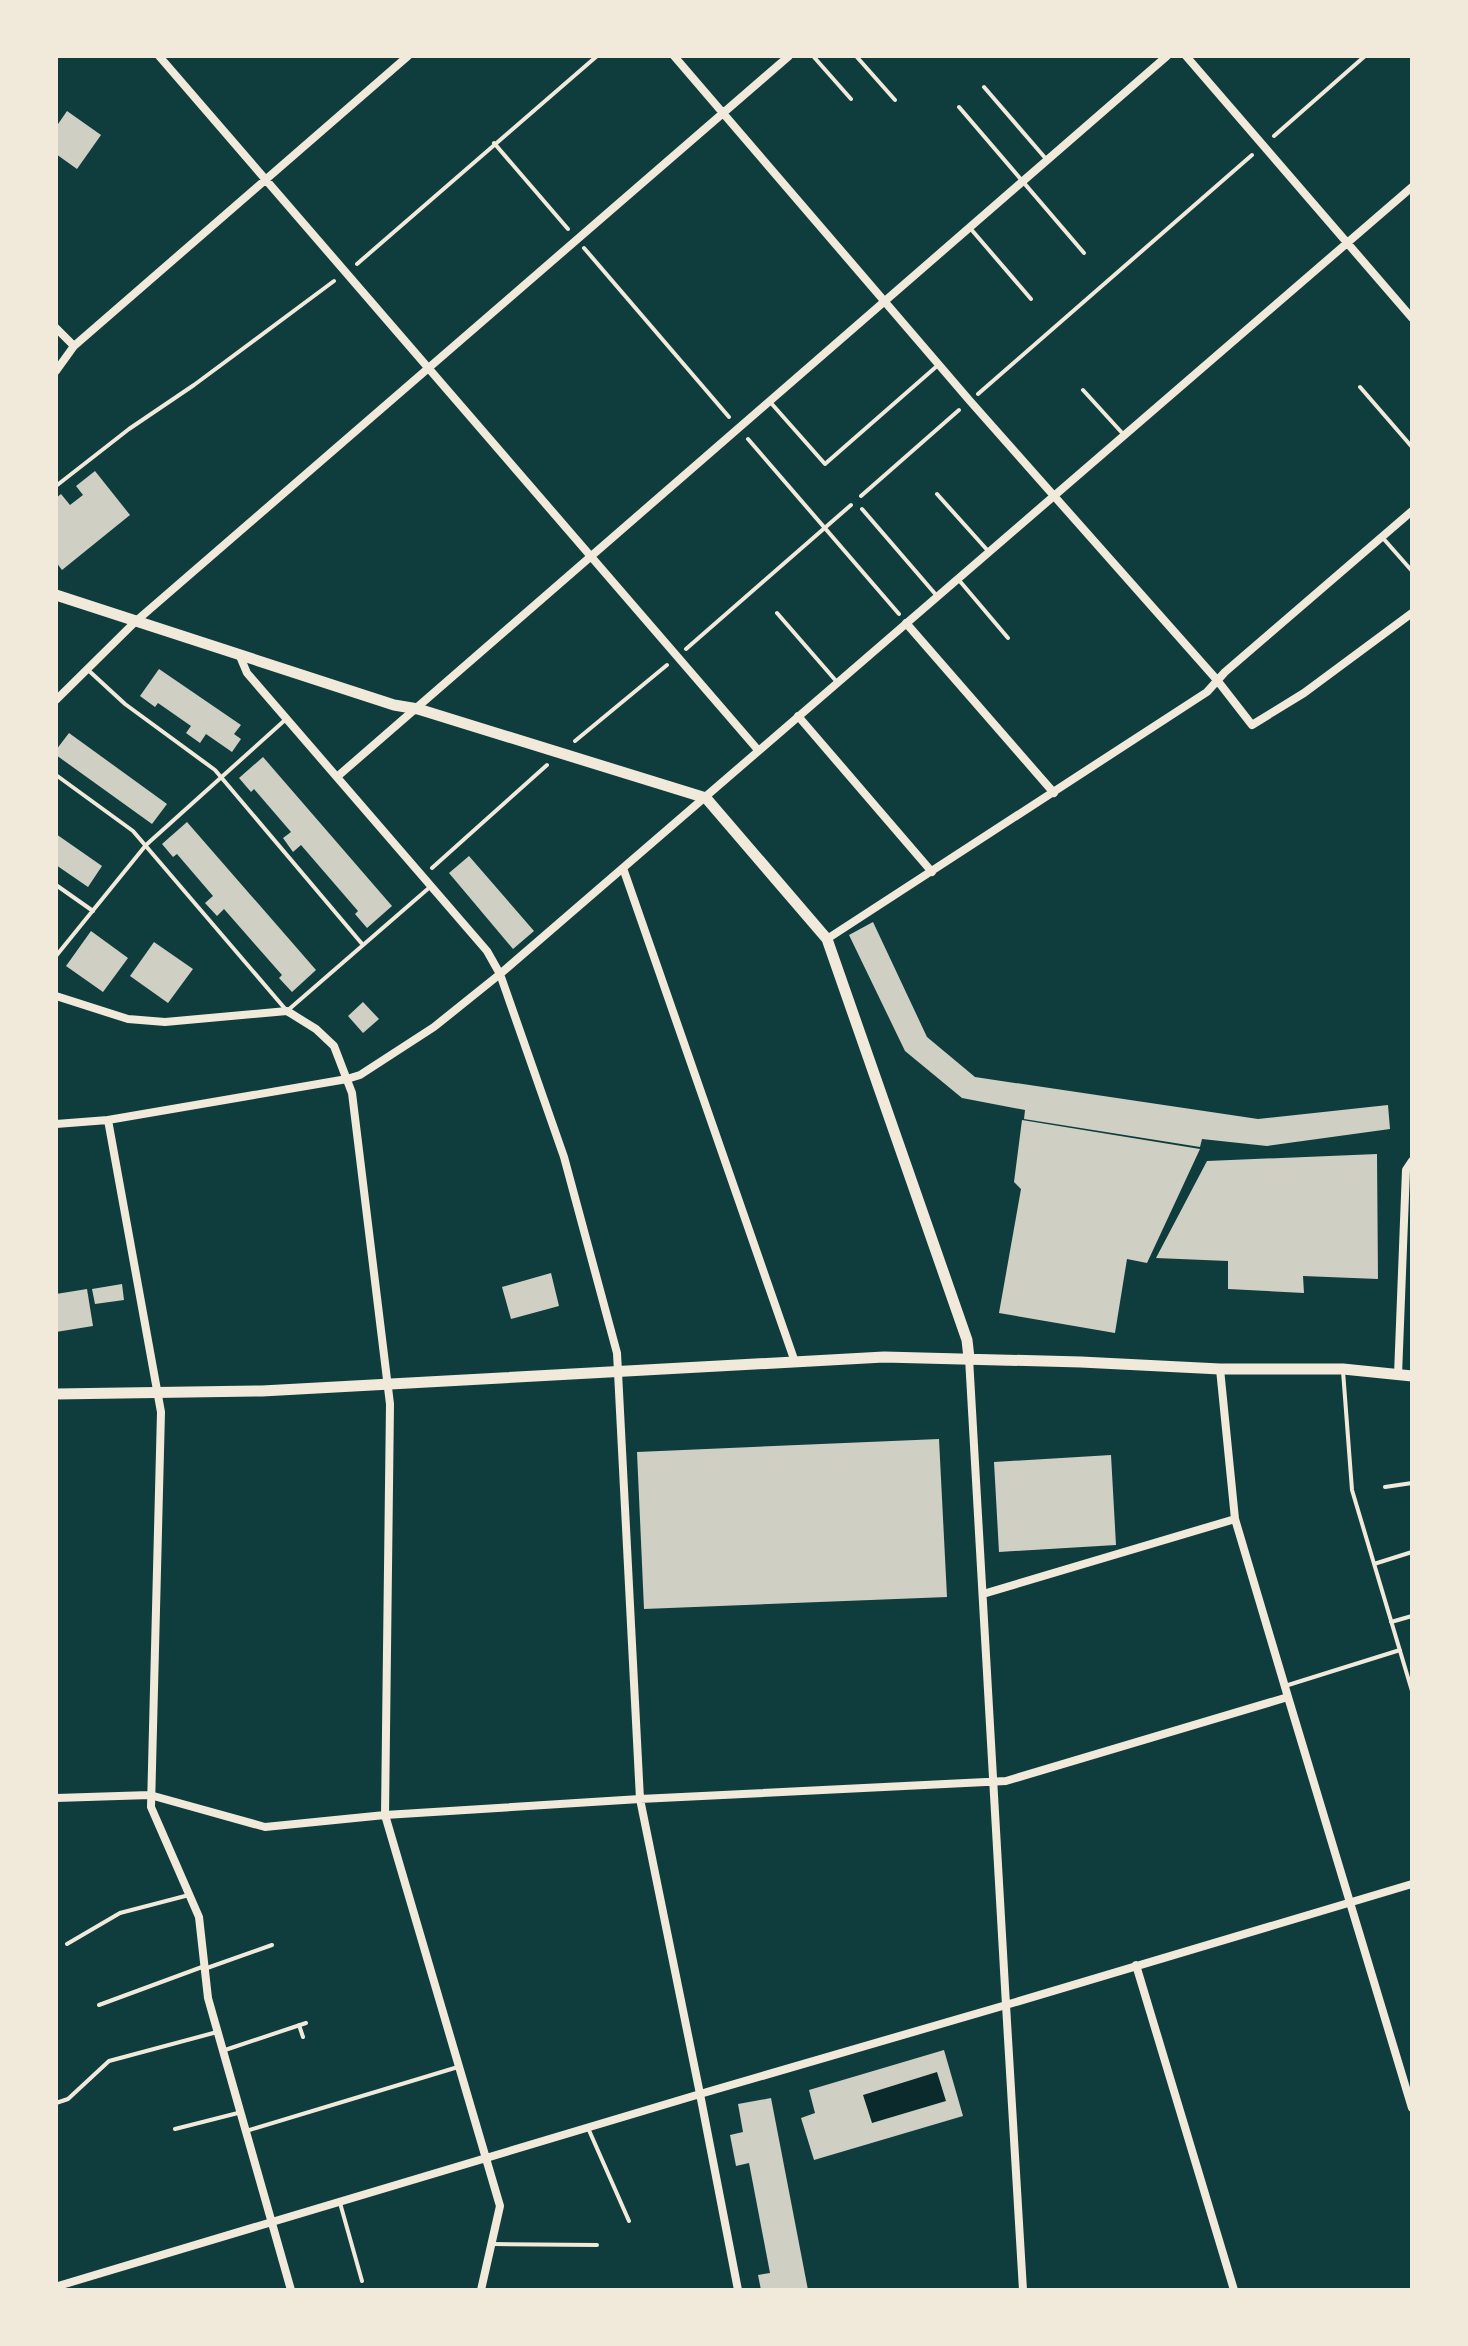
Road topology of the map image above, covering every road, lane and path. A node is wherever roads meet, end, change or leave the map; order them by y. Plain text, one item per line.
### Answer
1 (159, 56) edge
2 (408, 56) edge
3 (674, 56) edge
4 (789, 56) edge
5 (813, 56) edge
6 (856, 56) edge
7 (1167, 56) edge
8 (1186, 56) edge
9 (1365, 56) edge
10 (984, 87) dead end
11 (851, 99) dead end
12 (895, 100) dead end
13 (959, 107) dead end
14 (723, 113) junction
15 (494, 143) dead end
16 (1263, 145) junction
17 (1047, 160) junction
18 (266, 179) junction
19 (1022, 182) junction
20 (1412, 187) edge
21 (970, 227) junction
22 (576, 240) junction
23 (1347, 243) junction
24 (1084, 253) dead end
25 (1031, 299) dead end
26 (885, 301) junction
27 (1412, 318) edge
28 (56, 328) edge
29 (74, 346) junction
30 (939, 364) junction
31 (429, 367) junction
32 (56, 371) edge
33 (1360, 387) dead end
34 (1083, 390) dead end
35 (970, 401) junction
36 (771, 402) junction
37 (739, 429) junction
38 (1124, 435) junction
39 (1412, 447) edge
40 (937, 494) dead end
41 (1055, 496) junction
42 (862, 509) dead end
43 (1412, 511) edge
44 (825, 527) junction
45 (1382, 537) junction
46 (989, 552) junction
47 (592, 557) junction
48 (1412, 571) edge
49 (958, 579) junction
50 (56, 595) edge
51 (937, 596) junction
52 (777, 613) dead end
53 (1412, 613) edge
54 (135, 622) junction
55 (906, 623) junction
56 (1008, 638) dead end
57 (239, 654) junction
58 (677, 657) junction
59 (87, 669) junction
60 (1217, 680) junction
61 (837, 682) junction
62 (56, 700) edge
63 (418, 709) junction
64 (798, 716) junction
65 (287, 718) junction
66 (758, 750) junction
67 (562, 752) junction
68 (56, 775) edge
69 (338, 776) junction
70 (220, 779) junction
71 (1054, 793) junction
72 (706, 798) junction
73 (146, 845) junction
74 (623, 868) junction
75 (932, 872) junction
76 (423, 876) junction
77 (56, 885) edge
78 (432, 885) junction
79 (93, 911) junction
80 (827, 939) junction
81 (363, 945) junction
82 (56, 956) edge
83 (500, 974) junction
84 (56, 996) edge
85 (287, 1011) junction
86 (347, 1079) junction
87 (108, 1120) junction
88 (56, 1124) edge
89 (1412, 1161) edge
90 (969, 1358) junction
91 (795, 1362) junction
92 (1220, 1369) junction
93 (1343, 1369) junction
94 (619, 1372) junction
95 (1398, 1375) junction
96 (1412, 1376) edge
97 (387, 1385) junction
98 (159, 1393) junction
99 (56, 1394) edge
100 (1412, 1483) edge
101 (1385, 1487) dead end
102 (1235, 1519) junction
103 (1412, 1552) edge
104 (1374, 1564) junction
105 (983, 1594) junction
106 (1412, 1616) edge
107 (1391, 1622) junction
108 (1400, 1650) junction
109 (1411, 1682) edge
110 (1285, 1686) junction
111 (1412, 1691) edge
112 (1288, 1697) junction
113 (992, 1783) junction
114 (150, 1795) junction
115 (56, 1798) edge
116 (640, 1799) junction
117 (385, 1815) junction
118 (1412, 1884) edge
119 (189, 1895) junction
120 (1350, 1902) junction
121 (67, 1944) dead end
122 (272, 1945) dead end
123 (1136, 1965) junction
124 (205, 1968) junction
125 (99, 2005) dead end
126 (1006, 2005) junction
127 (306, 2023) dead end
128 (299, 2025) junction
129 (217, 2032) junction
130 (303, 2037) dead end
131 (223, 2050) junction
132 (458, 2067) junction
133 (700, 2094) junction
134 (56, 2103) edge
135 (1412, 2108) edge
136 (241, 2112) junction
137 (588, 2128) junction
138 (175, 2129) dead end
139 (246, 2131) junction
140 (484, 2158) junction
141 (340, 2201) junction
142 (272, 2221) junction
143 (629, 2221) dead end
144 (492, 2244) junction
145 (597, 2245) dead end
146 (362, 2281) dead end
147 (57, 2285) edge
148 (291, 2290) edge
149 (481, 2290) edge
150 (738, 2290) edge
151 (1023, 2290) edge
152 (1234, 2290) edge

1 - 18 street
2 - 18 street
3 - 14 street
4 - 14 street
5 - 11 lane
6 - 12 lane
7 - 17 street
8 - 16 street
9 - 16 path
10 - 17 lane
13 - 19 lane
14 - 22 street
14 - 26 street
15 - 22 path
16 - 23 street
16 - 35 path
17 - 19 street
18 - 29 street
18 - 31 street
19 - 21 street
19 - 24 lane
20 - 23 street
21 - 25 lane
21 - 26 street
22 - 31 street
22 - 37 path
23 - 27 street
23 - 38 street
26 - 30 street
26 - 36 street
28 - 29 street
29 - 32 street
30 - 35 street
30 - 36 lane
31 - 47 street
31 - 54 street
33 - 39 lane
34 - 38 lane
35 - 41 street
35 - 44 path
36 - 37 street
37 - 44 path
37 - 47 street
38 - 41 street
40 - 46 lane
41 - 46 street
41 - 60 street
42 - 51 lane
43 - 45 street
44 - 55 path
44 - 58 path
45 - 48 lane
45 - 60 street
46 - 49 street
47 - 58 street
47 - 63 street
49 - 51 street
49 - 56 lane
50 - 54 street
51 - 55 street
52 - 61 lane
53 - 60 street
54 - 57 street
54 - 59 street
55 - 61 street
55 - 71 street
57 - 63 street
57 - 65 street
58 - 66 street
58 - 67 path
59 - 62 street
59 - 70 lane
60 - 71 street
61 - 64 street
63 - 67 street
63 - 69 street
64 - 66 street
64 - 75 street
65 - 69 street
65 - 70 lane
66 - 72 street
67 - 72 street
67 - 76 path
68 - 73 lane
69 - 76 street
70 - 73 lane
70 - 81 lane
71 - 75 street
72 - 74 street
72 - 80 street
73 - 79 lane
73 - 85 lane
74 - 83 street
74 - 91 street
75 - 80 street
76 - 78 street
77 - 79 lane
78 - 81 lane
78 - 83 street
79 - 82 lane
80 - 90 street
81 - 85 lane
83 - 86 street
83 - 94 street
84 - 85 street
85 - 86 street
86 - 87 street
86 - 97 street
87 - 88 street
87 - 98 street
89 - 95 street
90 - 91 street
90 - 92 street
90 - 105 street
91 - 94 street
92 - 93 street
92 - 102 street
93 - 95 street
93 - 104 lane
94 - 97 street
94 - 116 street
95 - 96 street
97 - 98 street
97 - 117 street
98 - 99 street
98 - 114 street
100 - 101 lane
102 - 105 street
102 - 110 street
103 - 104 lane
104 - 107 lane
105 - 113 street
106 - 107 lane
107 - 108 lane
108 - 109 lane
108 - 110 lane
109 - 111 lane
110 - 112 street
112 - 113 street
112 - 120 street
113 - 116 street
113 - 126 street
114 - 115 street
114 - 117 street
114 - 119 street
116 - 117 street
116 - 133 street
117 - 132 street
118 - 120 street
119 - 121 lane
119 - 124 street
120 - 123 street
120 - 135 street
122 - 124 lane
123 - 126 street
123 - 152 street
124 - 125 lane
124 - 129 street
126 - 133 street
126 - 151 street
127 - 128 lane
128 - 130 lane
128 - 131 lane
129 - 131 street
129 - 134 lane
131 - 136 street
132 - 139 lane
132 - 140 street
133 - 137 street
133 - 150 street
136 - 138 lane
136 - 139 street
137 - 140 street
137 - 143 lane
139 - 142 street
140 - 141 street
140 - 144 street
141 - 142 street
141 - 146 lane
142 - 147 street
142 - 148 street
144 - 145 lane
144 - 149 street

